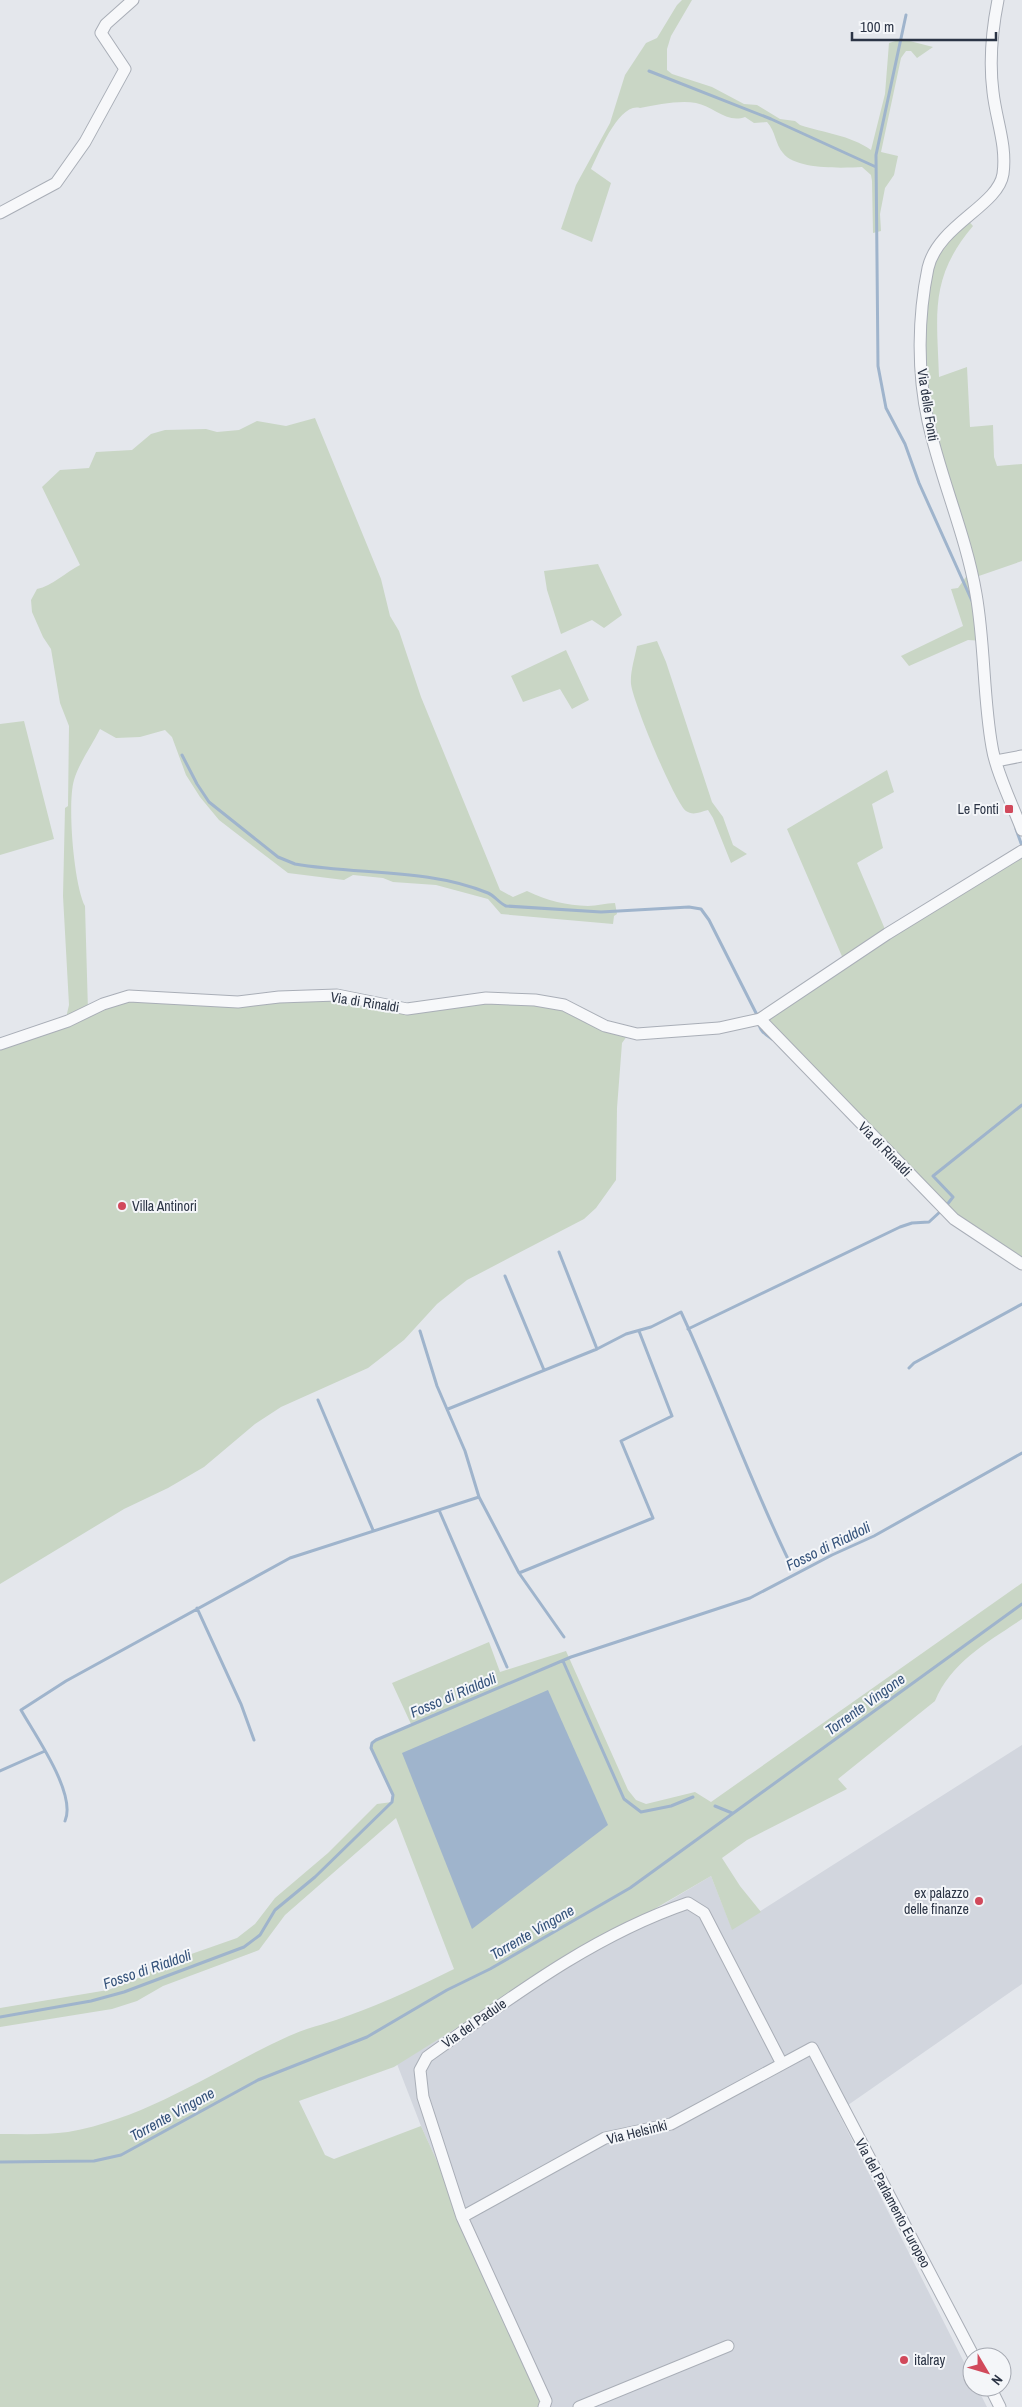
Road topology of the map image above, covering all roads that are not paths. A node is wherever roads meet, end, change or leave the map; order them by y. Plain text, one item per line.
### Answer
1 (133, 0) edge
2 (998, 0) edge
3 (0, 213) edge
4 (1022, 756) edge
5 (996, 761) junction
6 (1022, 830) edge
7 (1022, 851) edge
8 (760, 1019) junction
9 (0, 1044) edge
10 (1022, 1264) edge
11 (812, 2048) joint
12 (782, 2064) junction
13 (462, 2217) junction
14 (728, 2346) dead end
15 (969, 2347) edge
16 (544, 2407) edge
17 (580, 2407) edge

1 - 3 street
2 - 5 street, Via delle Fonti
4 - 5 street
5 - 6 street, Via delle Fonti
7 - 8 street, Via di Rinaldi
8 - 9 street, Via di Rinaldi
8 - 10 street, Via di Rinaldi
11 - 12 street, Via Helsinki
11 - 15 street, Via del Parlamento Europeo
12 - 13 street, Via Helsinki
12 - 13 street, Via del Padule
13 - 16 street, Via del Padule
14 - 17 street

